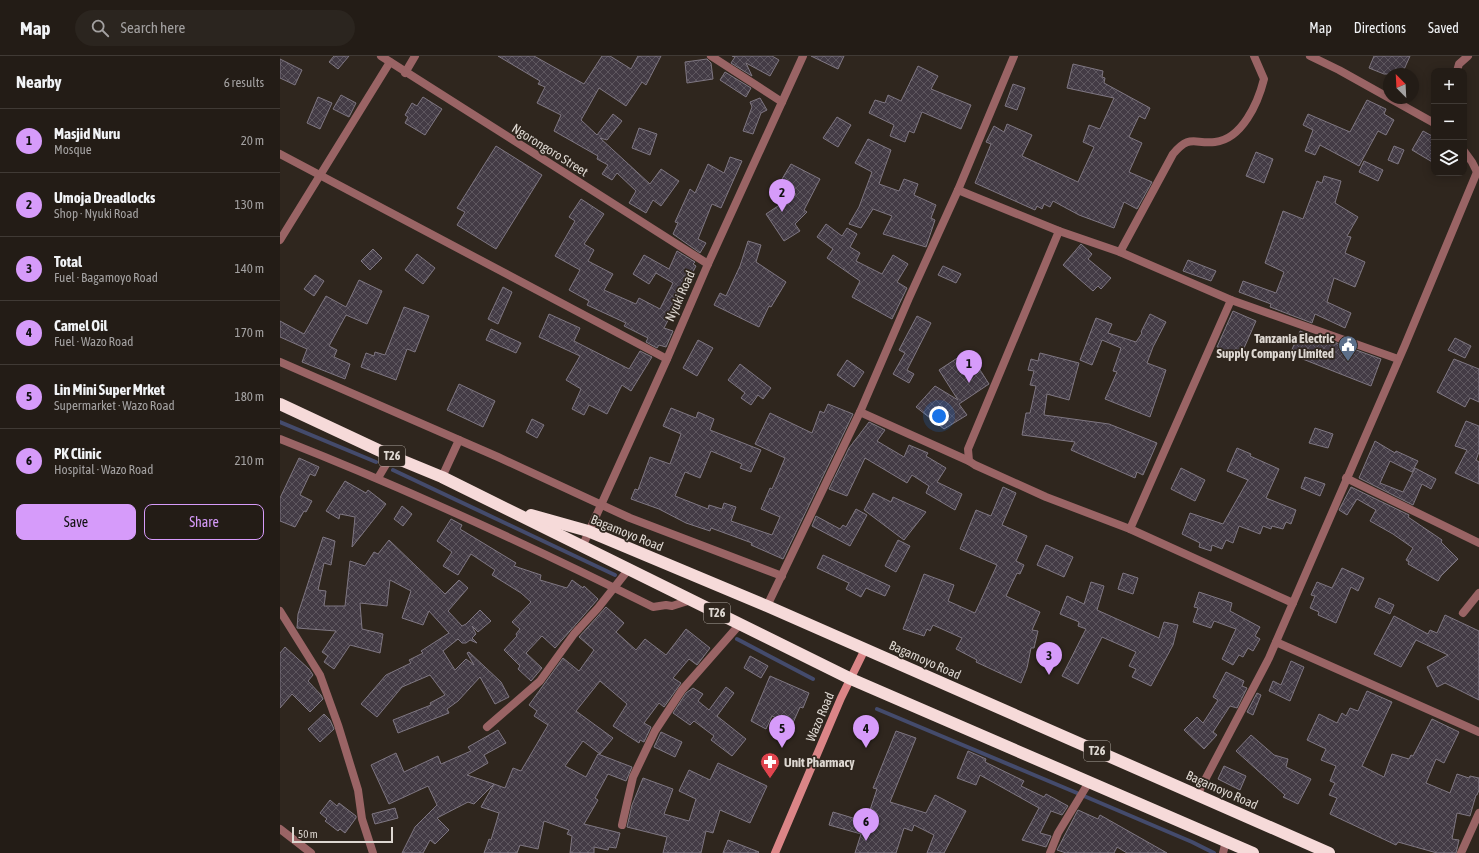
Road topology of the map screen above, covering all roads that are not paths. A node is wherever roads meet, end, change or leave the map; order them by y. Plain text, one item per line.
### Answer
1 (381, 56) edge
2 (415, 56) edge
3 (711, 56) edge
4 (803, 56) edge
5 (1014, 56) edge
6 (1254, 56) edge
7 (1310, 56) edge
8 (1468, 56) edge
9 (390, 62) junction
10 (1458, 68) edge
11 (405, 73) junction
12 (782, 102) junction
13 (1431, 121) edge
14 (280, 154) edge
15 (1467, 155) edge
16 (1478, 172) edge
17 (319, 175) junction
18 (958, 190) junction
19 (1060, 232) junction
20 (280, 240) edge
21 (1120, 252) junction
22 (708, 264) junction
23 (1231, 300) junction
24 (667, 359) junction
25 (1398, 359) junction
26 (280, 362) edge
27 (280, 404) edge
28 (860, 412) junction
29 (280, 438) edge
30 (459, 440) junction
31 (391, 456) junction
32 (969, 461) junction
33 (442, 477) junction
34 (378, 478) junction
35 (1346, 478) junction
36 (602, 504) junction
37 (505, 508) junction
38 (1130, 529) junction
39 (588, 531) junction
40 (1479, 543) edge
41 (582, 547) junction
42 (628, 570) junction
43 (782, 576) junction
44 (614, 588) junction
45 (1479, 593) edge
46 (691, 600) junction
47 (1293, 603) junction
48 (767, 606) junction
49 (280, 611) edge
50 (1463, 613) dead end
51 (740, 624) junction
52 (1276, 642) junction
53 (865, 649) junction
54 (851, 679) junction
55 (487, 727) dead end
56 (1479, 732) edge
57 (1089, 782) junction
58 (1197, 795) junction
59 (1479, 813) edge
60 (622, 825) dead end
61 (280, 829) edge
62 (1224, 847) edge
63 (311, 853) edge
64 (373, 853) edge
65 (775, 853) edge
66 (1050, 853) edge
67 (1253, 853) edge
68 (1329, 853) edge
69 (1461, 853) edge

1 - 9 street, Ngorongoro Street
2 - 11 street
3 - 12 street
4 - 12 street, Nyuki Road
5 - 18 street
6 - 21 street
7 - 13 street
8 - 10 street
9 - 11 street, Ngorongoro Street
9 - 17 street
11 - 22 street, Ngorongoro Street
12 - 22 street, Nyuki Road
14 - 17 street
15 - 16 street
16 - 25 street
17 - 20 street
17 - 24 street
18 - 19 street
18 - 28 street
19 - 21 street
19 - 32 street
21 - 23 street
22 - 24 street, Nyuki Road
23 - 25 street
23 - 38 street
24 - 36 street, Nyuki Road
25 - 35 street
26 - 30 street
27 - 31 highway, Bagamoyo Road / T26
28 - 32 street
28 - 43 street
29 - 34 street
30 - 33 street
30 - 36 street
31 - 33 highway, Bagamoyo Road / T26
31 - 34 street
32 - 38 street
33 - 37 highway, Bagamoyo Road / T26
34 - 44 street
35 - 40 street
35 - 47 street
36 - 39 street, Nyuki Road
36 - 43 street
37 - 39 highway, Bagamoyo Road / T26
37 - 41 highway, Bagamoyo Road / T26
38 - 47 street
39 - 41 street, Nyuki Road
39 - 48 highway, Bagamoyo Road / T26
41 - 42 highway, Bagamoyo Road / T26
42 - 44 street
42 - 46 highway, Bagamoyo Road / T26
43 - 48 street
44 - 46 street
44 - 55 street
45 - 50 street
46 - 51 highway, Bagamoyo Road / T26
47 - 52 street
48 - 53 highway, Bagamoyo Road / T26
49 - 64 street
51 - 54 highway, Bagamoyo Road / T26
51 - 60 street
52 - 56 street
52 - 58 street
53 - 54 main road, Wazo Road
53 - 58 highway, Bagamoyo Road / T26
54 - 57 highway, Bagamoyo Road / T26
54 - 65 main road, Wazo Road
57 - 62 highway, Bagamoyo Road / T26
57 - 66 street
58 - 68 highway, Bagamoyo Road / T26
59 - 69 street
61 - 63 street
62 - 67 highway, Bagamoyo Road / T26

